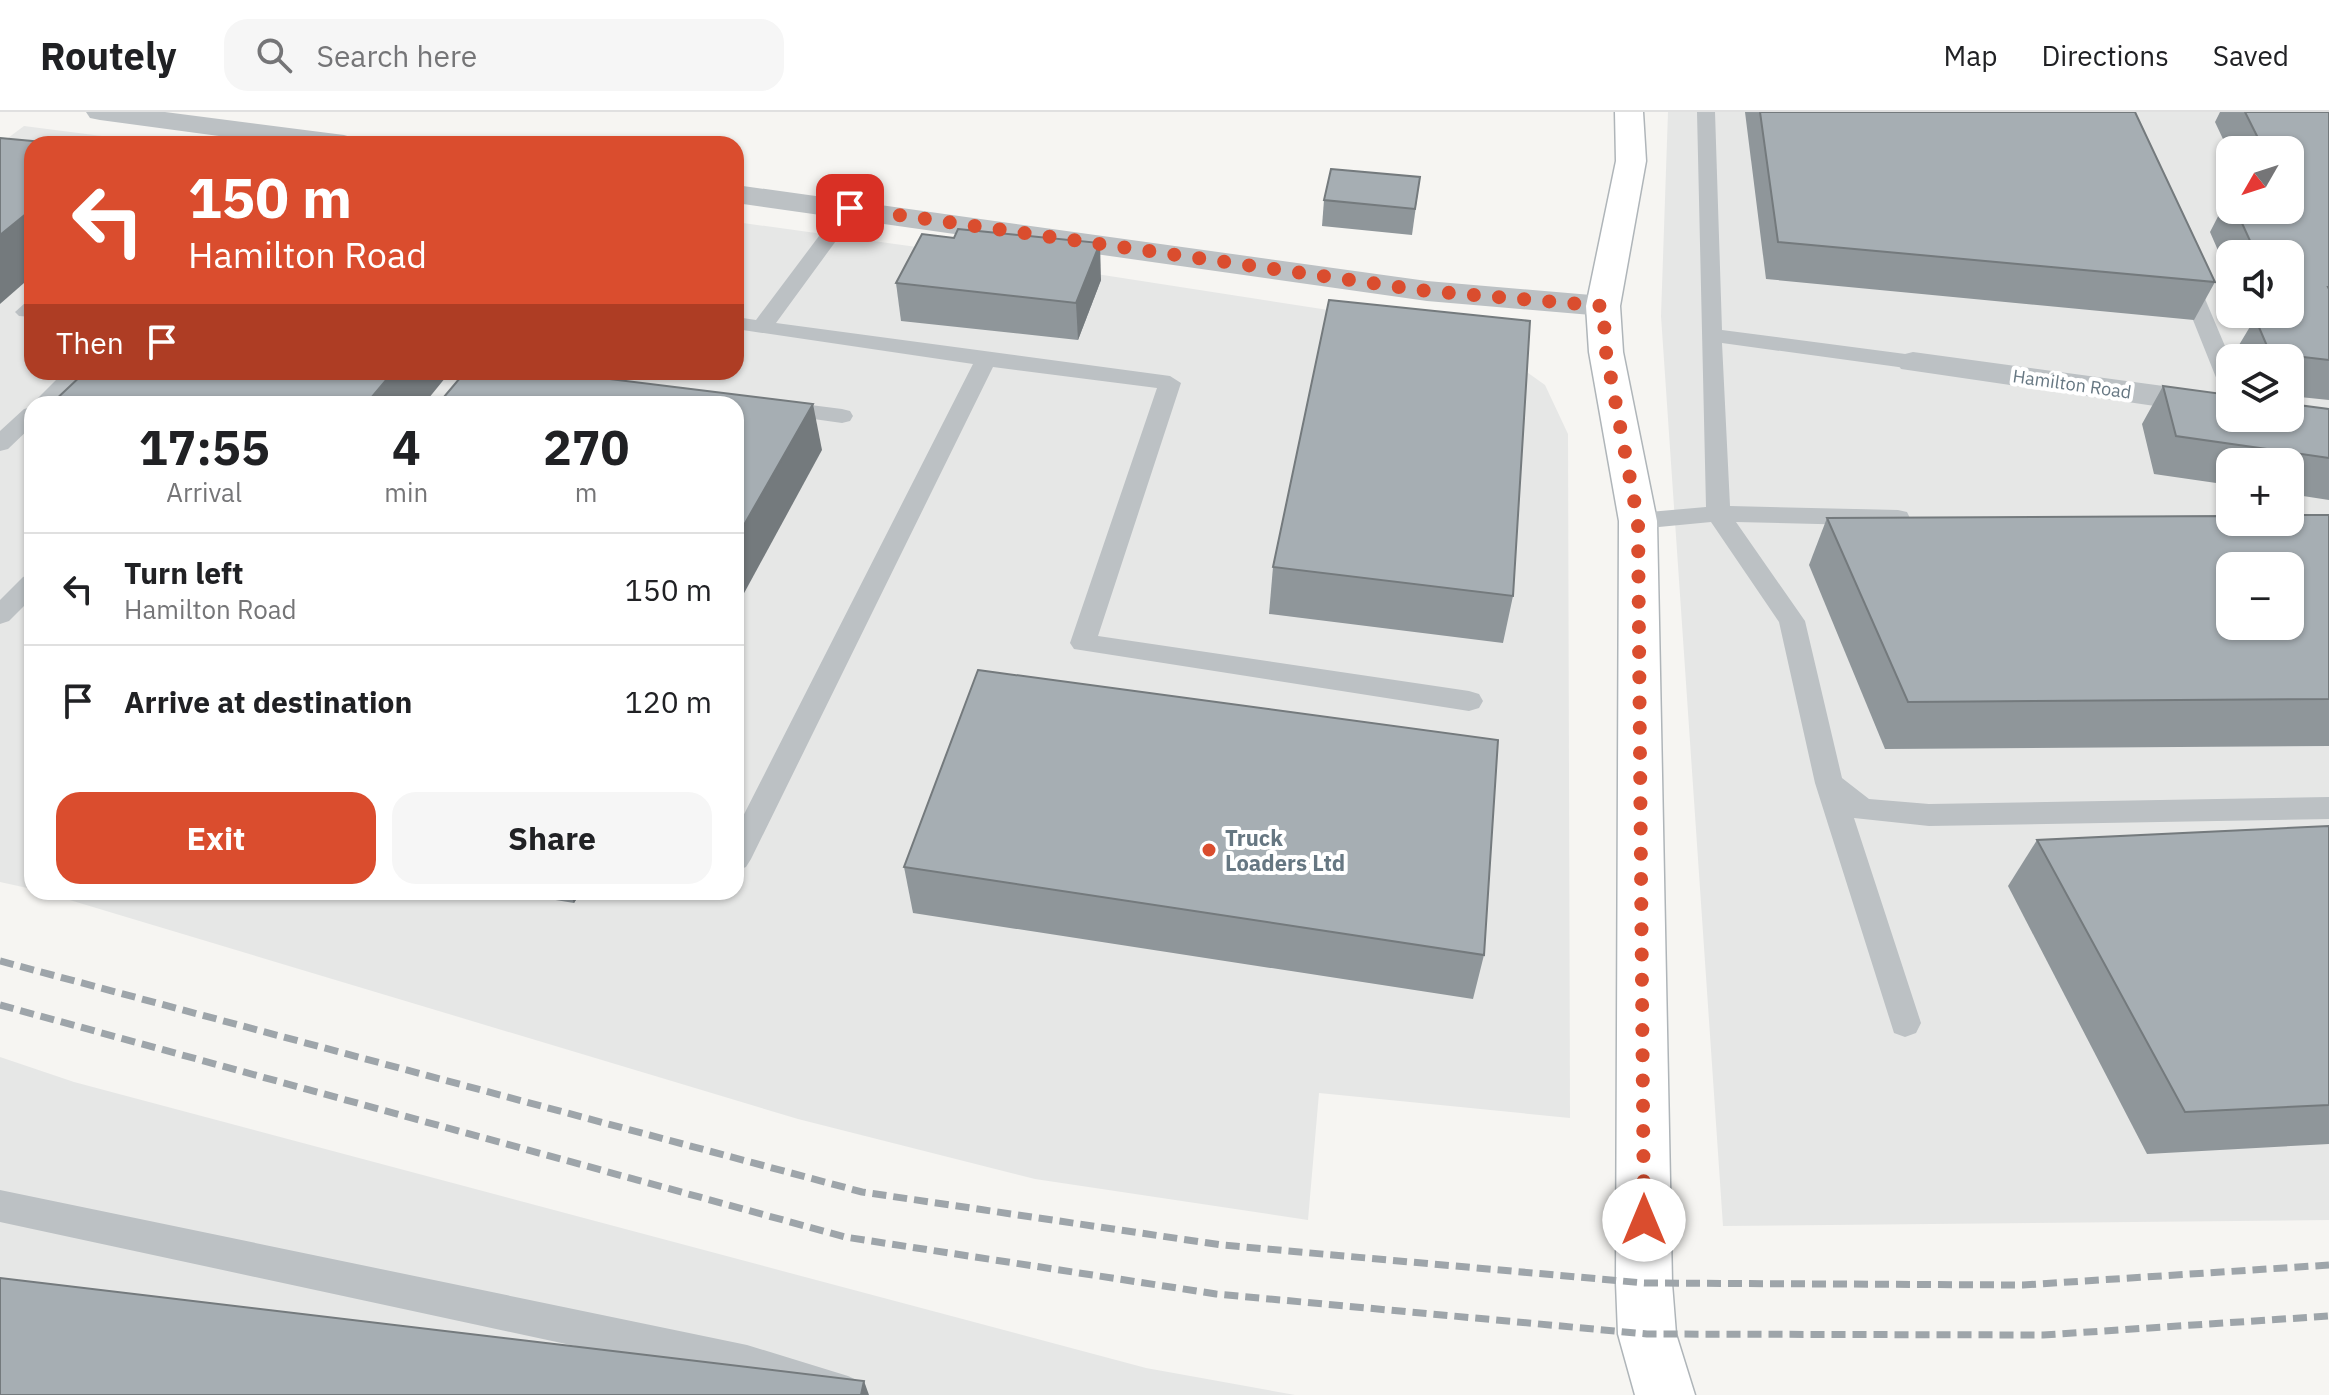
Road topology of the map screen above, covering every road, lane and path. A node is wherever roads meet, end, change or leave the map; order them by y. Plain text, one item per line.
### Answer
1 (100, 112) edge
2 (1629, 112) edge
3 (1706, 112) edge
4 (281, 136) edge
5 (744, 195) edge
6 (850, 208) junction
7 (2177, 256) edge
8 (1603, 306) junction
9 (744, 324) edge
10 (762, 327) junction
11 (1711, 335) junction
12 (2216, 351) edge
13 (986, 359) junction
14 (1913, 362) joint
15 (68, 380) edge
16 (52, 396) edge
17 (2216, 404) edge
18 (763, 406) edge
19 (842, 416) dead end
20 (24, 422) edge
21 (0, 444) edge
22 (1718, 514) junction
23 (1919, 519) edge
24 (1638, 521) junction
25 (24, 591) edge
26 (0, 615) edge
27 (1469, 701) dead end
28 (1829, 783) junction
29 (2329, 808) edge
30 (744, 843) edge
31 (1905, 1023) dead end
32 (0, 1206) edge
33 (848, 1395) edge
34 (1665, 1395) edge

1 - 4 street
2 - 8 main road
3 - 11 lane
5 - 6 street
6 - 8 street
6 - 10 lane
7 - 12 lane
8 - 24 main road
9 - 10 lane
10 - 13 lane
11 - 14 lane
11 - 22 lane
13 - 27 lane
13 - 30 lane
14 - 17 street, Hamilton Road
15 - 16 lane
18 - 19 lane
20 - 21 lane
22 - 23 lane
22 - 24 lane
22 - 28 lane
24 - 34 main road
25 - 26 lane
28 - 29 lane
28 - 31 lane
32 - 33 lane

